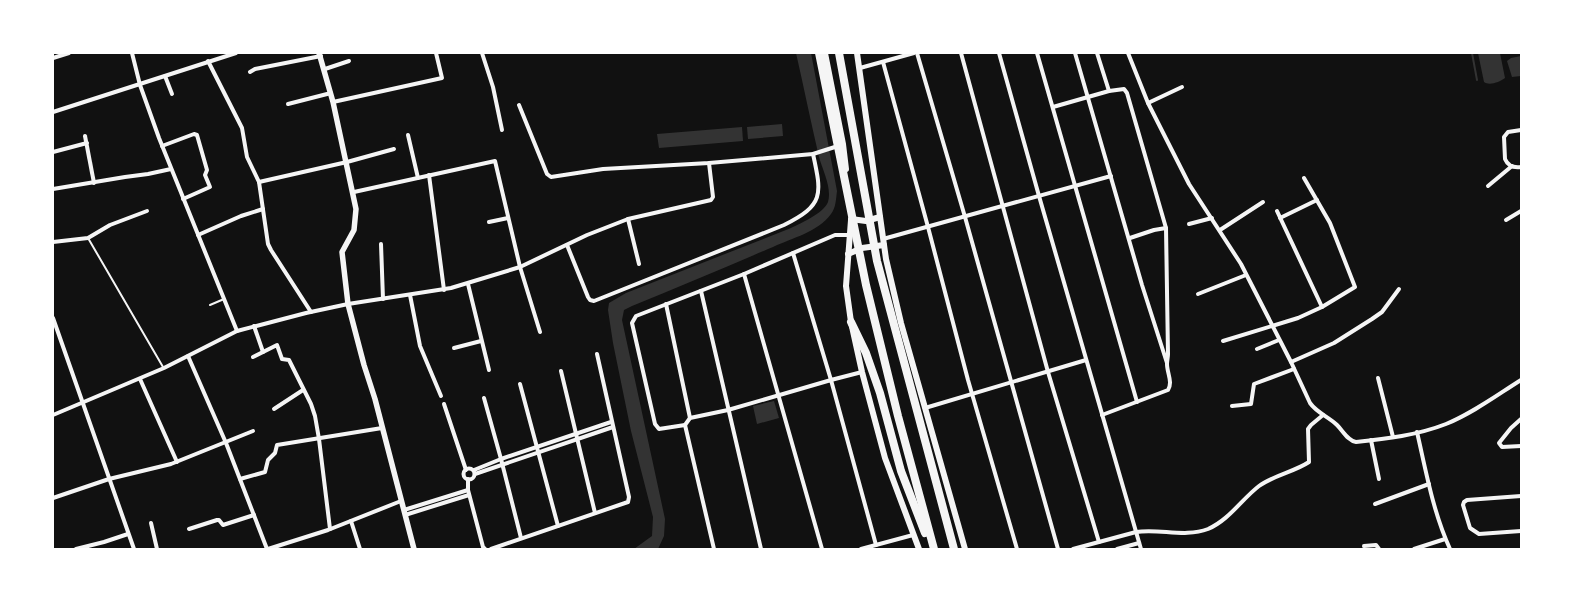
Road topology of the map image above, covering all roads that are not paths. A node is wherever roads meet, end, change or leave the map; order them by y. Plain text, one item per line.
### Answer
1 (69, 53) edge
2 (132, 53) edge
3 (236, 53) edge
4 (436, 53) edge
5 (482, 53) edge
6 (819, 53) edge
7 (825, 53) edge
8 (839, 53) edge
9 (857, 53) edge
10 (914, 53) edge
11 (917, 53) edge
12 (961, 53) edge
13 (999, 53) edge
14 (1037, 53) edge
15 (1075, 53) edge
16 (1097, 53) edge
17 (1128, 53) edge
18 (320, 55) edge
19 (53, 58) edge
20 (208, 61) junction
21 (349, 62) dead end
22 (884, 62) junction
23 (860, 68) junction
24 (325, 69) junction
25 (250, 72) dead end
26 (165, 76) junction
27 (138, 85) junction
28 (1182, 87) dead end
29 (1109, 91) junction
30 (172, 94) dead end
31 (331, 94) junction
32 (1088, 97) junction
33 (333, 102) junction
34 (1148, 103) junction
35 (288, 104) dead end
36 (519, 105) dead end
37 (1053, 107) junction
38 (53, 112) edge
39 (502, 130) dead end
40 (1521, 130) edge
41 (408, 135) dead end
42 (85, 136) dead end
43 (87, 143) junction
44 (843, 144) junction
45 (162, 146) junction
46 (394, 149) dead end
47 (53, 152) edge
48 (814, 154) junction
49 (347, 162) junction
50 (709, 163) junction
51 (1512, 166) junction
52 (1521, 167) edge
53 (171, 169) junction
54 (429, 175) junction
55 (1111, 176) junction
56 (418, 178) junction
57 (1304, 178) dead end
58 (94, 182) junction
59 (259, 182) junction
60 (1075, 186) junction
61 (1488, 186) dead end
62 (53, 190) edge
63 (354, 192) junction
64 (1039, 196) junction
65 (183, 199) junction
66 (1317, 200) junction
67 (1263, 202) dead end
68 (1004, 206) junction
69 (263, 209) junction
70 (147, 211) dead end
71 (1277, 211) dead end
72 (1521, 212) edge
73 (965, 217) junction
74 (508, 218) junction
75 (851, 218) junction
76 (880, 218) junction
77 (1212, 218) junction
78 (1280, 218) junction
79 (628, 220) junction
80 (1506, 220) dead end
81 (489, 222) dead end
82 (1190, 224) dead end
83 (928, 227) junction
84 (1166, 228) junction
85 (1220, 230) junction
86 (850, 234) junction
87 (198, 235) junction
88 (88, 238) junction
89 (1130, 238) junction
90 (53, 242) edge
91 (884, 242) junction
92 (380, 244) dead end
93 (567, 245) junction
94 (793, 253) junction
95 (848, 254) junction
96 (639, 264) dead end
97 (520, 267) junction
98 (744, 274) junction
99 (1246, 275) junction
100 (468, 284) junction
101 (1399, 289) dead end
102 (444, 290) junction
103 (701, 291) junction
104 (1198, 294) dead end
105 (410, 295) junction
106 (224, 299) junction
107 (383, 299) junction
108 (348, 304) junction
109 (666, 304) junction
110 (210, 305) dead end
111 (1322, 307) junction
112 (309, 312) junction
113 (53, 318) edge
114 (851, 322) junction
115 (254, 326) junction
116 (1272, 326) junction
117 (237, 331) junction
118 (540, 332) dead end
119 (1279, 340) junction
120 (481, 341) junction
121 (1223, 341) dead end
122 (454, 348) dead end
123 (1257, 349) dead end
124 (263, 352) junction
125 (597, 354) dead end
126 (188, 356) junction
127 (253, 357) dead end
128 (1086, 360) junction
129 (1291, 362) junction
130 (1167, 365) junction
131 (164, 368) junction
132 (1294, 369) junction
133 (489, 370) dead end
134 (561, 371) dead end
135 (862, 372) junction
136 (1048, 372) junction
137 (1378, 378) dead end
138 (140, 379) junction
139 (831, 380) junction
140 (1521, 380) edge
141 (1010, 383) junction
142 (520, 384) dead end
143 (303, 390) junction
144 (972, 394) junction
145 (778, 395) junction
146 (441, 396) dead end
147 (484, 398) dead end
148 (1137, 402) junction
149 (82, 403) junction
150 (444, 404) dead end
151 (1232, 406) dead end
152 (925, 408) junction
153 (274, 409) dead end
154 (728, 410) junction
155 (53, 415) edge
156 (1102, 415) junction
157 (1323, 415) junction
158 (690, 418) junction
159 (1521, 419) edge
160 (611, 422) junction
161 (685, 425) junction
162 (613, 427) junction
163 (382, 428) junction
164 (253, 431) dead end
165 (1417, 432) junction
166 (575, 433) junction
167 (1393, 437) junction
168 (319, 439) junction
169 (576, 439) junction
170 (1371, 440) junction
171 (226, 443) junction
172 (537, 446) junction
173 (1521, 446) edge
174 (539, 452) junction
175 (501, 459) junction
176 (177, 462) junction
177 (503, 464) junction
178 (466, 470) junction
179 (474, 472) junction
180 (109, 479) junction
181 (240, 479) junction
182 (468, 479) junction
183 (1379, 479) dead end
184 (1429, 484) junction
185 (468, 490) junction
186 (470, 495) junction
187 (1521, 496) edge
188 (53, 498) edge
189 (401, 501) junction
190 (1375, 504) dead end
191 (405, 512) junction
192 (595, 513) junction
193 (254, 515) junction
194 (351, 521) junction
195 (151, 523) dead end
196 (558, 526) junction
197 (189, 528) dead end
198 (330, 529) junction
199 (1521, 531) edge
200 (1136, 532) junction
201 (128, 534) junction
202 (913, 535) junction
203 (521, 538) junction
204 (1445, 538) junction
205 (1099, 542) junction
206 (1139, 542) junction
207 (876, 545) junction
208 (1364, 546) dead end
209 (76, 549) edge
210 (134, 549) edge
211 (157, 549) edge
212 (268, 549) edge
213 (360, 549) edge
214 (414, 549) edge
215 (484, 549) edge
216 (491, 549) edge
217 (714, 549) edge
218 (761, 549) edge
219 (822, 549) edge
220 (861, 549) edge
221 (918, 549) edge
222 (931, 549) edge
223 (934, 549) edge
224 (954, 549) edge
225 (965, 549) edge
226 (1017, 549) edge
227 (1058, 549) edge
228 (1073, 549) edge
229 (1117, 549) edge
230 (1141, 549) edge
231 (1378, 549) edge
232 (1414, 549) edge
233 (1450, 549) edge

1 - 19 street
2 - 27 street
3 - 20 street
4 - 33 street
5 - 39 street
6 - 223 highway
7 - 44 main road
8 - 224 highway
9 - 23 main road
10 - 22 street
11 - 73 street
12 - 68 street
13 - 64 street
14 - 37 street
15 - 32 street
16 - 29 street
17 - 34 street
18 - 24 street
18 - 25 street
20 - 26 street
20 - 59 street
21 - 24 street
22 - 23 street
22 - 83 street
23 - 76 main road
24 - 31 street
26 - 27 street
26 - 30 street
27 - 38 street
27 - 45 street
28 - 34 street
29 - 32 street
29 - 84 street
31 - 33 street
31 - 35 street
32 - 37 street
32 - 55 street
33 - 49 street
34 - 77 street
36 - 50 street
37 - 60 street
40 - 51 street
41 - 56 street
42 - 43 street
43 - 47 street
43 - 58 street
44 - 48 street
44 - 75 main road
45 - 53 street
45 - 65 street
46 - 49 street
48 - 50 street
48 - 93 street
49 - 59 street
49 - 63 street
50 - 79 street
51 - 52 street
51 - 61 street
53 - 58 street
53 - 65 street
54 - 56 street
54 - 74 street
54 - 102 street
55 - 60 street
55 - 89 street
56 - 63 street
57 - 66 street
58 - 62 street
59 - 69 street
60 - 64 street
60 - 148 street
63 - 108 street
64 - 68 street
64 - 128 street
65 - 87 street
66 - 78 street
66 - 111 street
67 - 85 street
68 - 73 street
68 - 136 street
69 - 87 street
69 - 112 street
70 - 88 street
71 - 78 street
72 - 80 street
73 - 83 street
73 - 141 street
74 - 81 street
74 - 97 street
75 - 76 main road
75 - 86 main road
76 - 91 main road
77 - 82 street
77 - 85 street
78 - 111 street
79 - 93 street
79 - 96 street
83 - 91 street
83 - 144 street
84 - 89 street
84 - 130 street
85 - 99 street
86 - 94 street
86 - 95 main road
87 - 106 street
88 - 90 street
88 - 131 lane
89 - 130 street
91 - 95 main road
91 - 152 main road
92 - 107 street
93 - 97 street
94 - 98 street
94 - 139 street
95 - 114 main road
97 - 100 street
97 - 118 street
98 - 103 street
98 - 145 street
99 - 104 street
99 - 116 street
100 - 102 street
100 - 120 street
101 - 129 street
102 - 105 street
103 - 109 street
103 - 154 street
105 - 107 street
105 - 146 street
106 - 110 lane
106 - 117 street
107 - 108 street
108 - 112 street
108 - 163 street
109 - 158 street
109 - 161 street
111 - 116 street
112 - 115 street
113 - 149 street
114 - 135 main road
114 - 222 highway
115 - 117 street
115 - 124 street
116 - 119 street
116 - 121 street
117 - 126 street
119 - 123 street
119 - 129 street
120 - 122 street
120 - 133 street
124 - 127 street
124 - 143 street
125 - 160 street
126 - 131 street
126 - 171 street
128 - 136 street
128 - 156 street
129 - 132 street
130 - 148 street
131 - 138 street
132 - 151 street
132 - 157 street
134 - 166 street
135 - 139 street
135 - 202 main road
136 - 141 street
136 - 205 street
137 - 167 street
138 - 149 street
138 - 176 street
139 - 145 street
139 - 207 street
140 - 165 street
141 - 144 street
141 - 227 street
142 - 172 street
143 - 153 street
143 - 168 street
144 - 152 street
144 - 226 street
145 - 154 street
145 - 219 street
147 - 175 street
148 - 156 street
149 - 155 street
149 - 180 street
150 - 178 street
152 - 225 main road
154 - 158 street
154 - 218 street
156 - 200 street
157 - 170 street
157 - 200 street
158 - 161 street
159 - 173 street
160 - 162 street
160 - 166 street
161 - 217 street
162 - 169 street
162 - 192 street
163 - 168 street
163 - 189 street
164 - 171 street
165 - 167 street
165 - 184 street
166 - 169 street
166 - 172 street
167 - 170 street
168 - 181 street
168 - 198 street
169 - 174 street
169 - 192 street
170 - 183 street
171 - 176 street
171 - 181 street
172 - 174 street
172 - 175 street
174 - 177 street
174 - 196 street
175 - 177 street
175 - 179 street
176 - 180 street
177 - 179 street
177 - 203 street
178 - 179 street
178 - 182 street
179 - 182 street
180 - 188 street
180 - 201 street
181 - 193 street
182 - 185 street
184 - 190 street
184 - 204 street
185 - 186 street
185 - 191 street
186 - 191 street
186 - 215 street
187 - 199 street
189 - 191 street
189 - 194 street
191 - 214 street
192 - 196 street
193 - 197 street
193 - 212 street
194 - 198 street
194 - 213 street
195 - 211 street
196 - 203 street
198 - 212 street
200 - 205 street
200 - 206 street
201 - 209 street
201 - 210 street
202 - 207 street
202 - 221 main road
203 - 216 street
204 - 232 street
204 - 233 street
205 - 228 street
206 - 229 street
206 - 230 street
207 - 220 street
208 - 231 street

